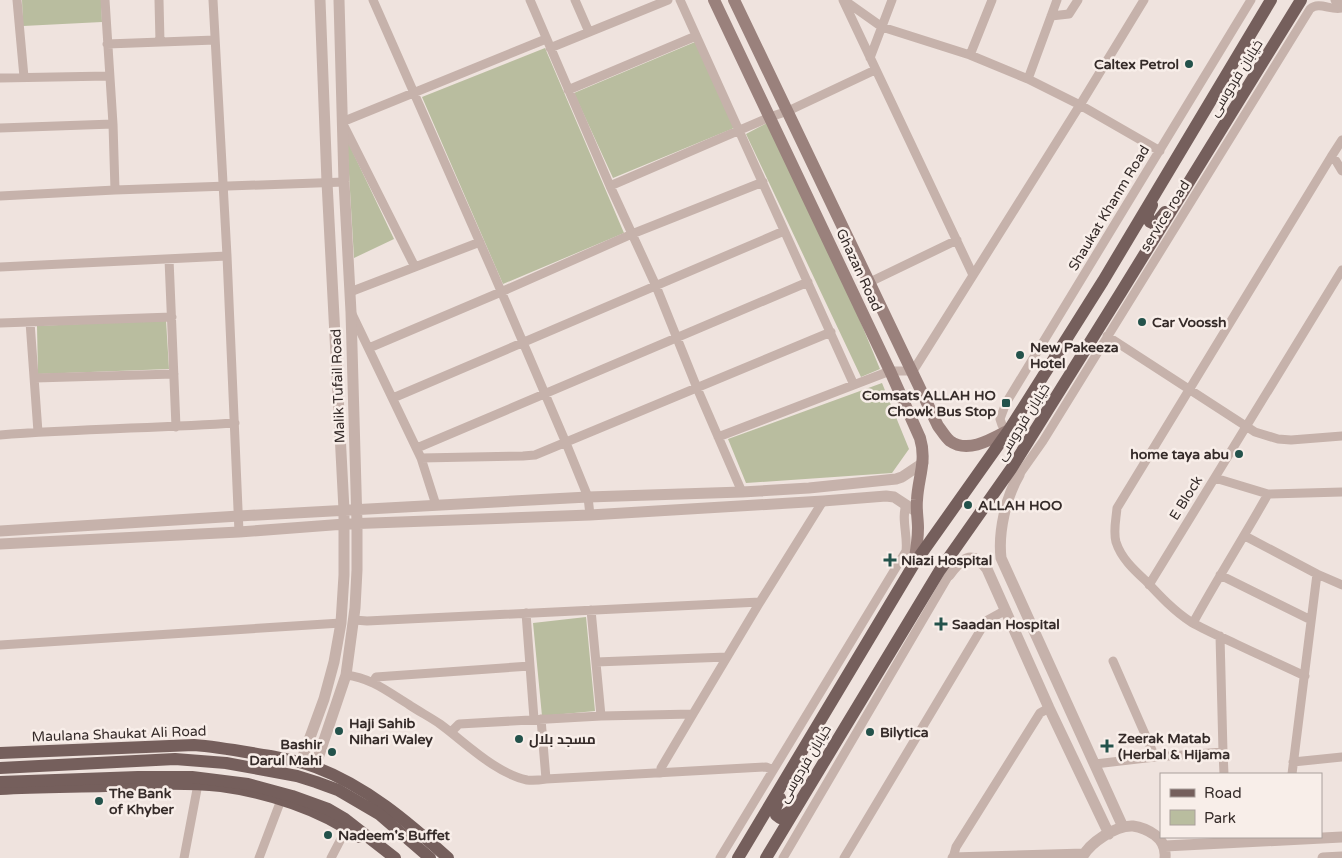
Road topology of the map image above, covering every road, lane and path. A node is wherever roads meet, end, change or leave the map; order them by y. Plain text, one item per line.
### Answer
1 (17, 0) edge
2 (105, 0) edge
3 (159, 0) edge
4 (213, 0) edge
5 (320, 0) edge
6 (339, 0) edge
7 (373, 0) edge
8 (530, 0) edge
9 (575, 0) edge
10 (668, 0) edge
11 (680, 0) edge
12 (714, 0) edge
13 (734, 0) edge
14 (844, 0) edge
15 (892, 0) edge
16 (992, 0) edge
17 (1057, 0) edge
18 (1078, 0) edge
19 (1144, 0) edge
20 (1251, 0) edge
21 (1271, 0) edge
22 (1301, 0) edge
23 (1335, 0) edge
24 (1342, 8) edge
25 (1051, 16) junction
26 (882, 27) junction
27 (589, 32) junction
28 (696, 36) junction
29 (1286, 36) junction
30 (546, 39) junction
31 (215, 40) junction
32 (160, 42) junction
33 (107, 44) junction
34 (550, 48) junction
35 (970, 55) junction
36 (870, 58) junction
37 (876, 70) junction
38 (109, 76) junction
39 (0, 78) edge
40 (24, 78) junction
41 (1028, 79) junction
42 (568, 90) junction
43 (414, 93) junction
44 (1080, 105) junction
45 (788, 111) junction
46 (770, 117) junction
47 (342, 122) junction
48 (112, 124) junction
49 (0, 128) edge
50 (739, 130) junction
51 (1342, 140) edge
52 (1160, 151) junction
53 (1330, 157) junction
54 (1172, 165) junction
55 (1342, 171) edge
56 (1190, 181) junction
57 (327, 182) junction
58 (344, 182) junction
59 (762, 182) junction
60 (222, 186) junction
61 (610, 186) junction
62 (115, 190) junction
63 (0, 196) edge
64 (784, 231) junction
65 (632, 234) junction
66 (957, 240) junction
67 (480, 242) junction
68 (227, 256) junction
69 (170, 259) junction
70 (0, 266) edge
71 (414, 267) junction
72 (1342, 270) edge
73 (974, 275) junction
74 (1103, 281) junction
75 (808, 282) junction
76 (870, 282) junction
77 (656, 286) junction
78 (350, 292) junction
79 (501, 292) junction
80 (1120, 294) junction
81 (351, 312) junction
82 (172, 317) junction
83 (30, 322) junction
84 (0, 323) edge
85 (831, 332) junction
86 (1107, 336) junction
87 (677, 337) junction
88 (523, 343) junction
89 (369, 348) junction
90 (890, 371) junction
91 (913, 371) junction
92 (174, 374) junction
93 (35, 378) junction
94 (854, 385) junction
95 (697, 388) junction
96 (1188, 389) junction
97 (545, 393) junction
98 (393, 398) junction
99 (235, 423) junction
100 (1247, 426) junction
101 (176, 427) junction
102 (1009, 430) junction
103 (38, 432) junction
104 (0, 434) edge
105 (1342, 436) edge
106 (718, 438) junction
107 (566, 443) junction
108 (417, 448) junction
109 (422, 458) junction
110 (923, 463) junction
111 (1015, 472) junction
112 (1215, 478) junction
113 (742, 492) junction
114 (1342, 492) edge
115 (1268, 494) junction
116 (588, 497) junction
117 (823, 501) junction
118 (906, 504) junction
119 (436, 506) junction
120 (344, 510) junction
121 (357, 510) junction
122 (917, 512) junction
123 (590, 515) junction
124 (238, 516) junction
125 (345, 524) junction
126 (358, 524) junction
127 (0, 531) edge
128 (239, 532) junction
129 (1245, 536) junction
130 (0, 544) edge
131 (914, 564) junction
132 (944, 573) junction
133 (1317, 574) junction
134 (1220, 575) junction
135 (1149, 585) junction
136 (1342, 585) edge
137 (760, 602) junction
138 (591, 610) junction
139 (1006, 610) junction
140 (526, 613) junction
141 (354, 620) junction
142 (1311, 620) junction
143 (1193, 622) junction
144 (341, 623) junction
145 (1220, 636) junction
146 (0, 645) edge
147 (727, 658) junction
148 (1114, 661) dead end
149 (596, 662) junction
150 (530, 666) junction
151 (346, 675) junction
152 (1305, 676) junction
153 (373, 682) junction
154 (1049, 708) junction
155 (692, 714) junction
156 (601, 716) junction
157 (538, 719) junction
158 (450, 732) junction
159 (150, 746) junction
160 (92, 750) junction
161 (1223, 752) junction
162 (0, 753) edge
163 (1155, 757) junction
164 (1342, 757) edge
165 (302, 762) junction
166 (1294, 762) junction
167 (1094, 764) junction
168 (315, 767) junction
169 (0, 768) edge
170 (773, 770) junction
171 (662, 773) junction
172 (1224, 773) edge
173 (1292, 773) edge
174 (786, 776) junction
175 (546, 779) junction
176 (0, 782) edge
177 (146, 784) junction
178 (198, 784) junction
179 (98, 786) junction
180 (0, 789) edge
181 (281, 800) junction
182 (796, 808) junction
183 (1123, 827) junction
184 (348, 829) junction
185 (1109, 834) junction
186 (1322, 837) edge
187 (1342, 837) edge
188 (1287, 838) edge
189 (1228, 840) edge
190 (1165, 852) edge
191 (1083, 856) edge
192 (1342, 857) edge
193 (184, 858) edge
194 (259, 858) edge
195 (331, 858) edge
196 (386, 858) edge
197 (394, 858) edge
198 (430, 858) edge
199 (448, 858) edge
200 (720, 858) edge
201 (738, 858) edge
202 (766, 858) edge
203 (783, 858) edge
204 (844, 858) edge
205 (953, 858) edge
206 (1323, 858) edge

1 - 40 street
2 - 33 street
3 - 32 street
4 - 31 street
5 - 57 street, Malik Tufail Road
6 - 47 street, Malik Tufail Road
7 - 43 street
8 - 30 street
9 - 27 street
10 - 27 street
11 - 28 street
12 - 46 main road, Ghazan Road
13 - 45 main road, Ghazan Road
14 - 26 street
14 - 36 street
15 - 26 street
16 - 35 street
17 - 25 street
18 - 25 street
19 - 44 street
20 - 52 street, Shaukat Khanm Road
21 - 54 main road, خیابان فردوسی
22 - 29 main road, خیابان فردوسی
23 - 24 street, service road
24 - 29 street, service road
25 - 41 street
26 - 35 street
26 - 36 street
27 - 34 street
28 - 42 street
28 - 50 street
29 - 56 main road, خیابان فردوسی
29 - 86 street, service road
30 - 34 street
30 - 43 street
31 - 32 street
31 - 60 street
32 - 33 street
33 - 38 street
34 - 42 street
35 - 41 street
36 - 37 street
37 - 45 street
37 - 66 street
38 - 40 street
38 - 48 street
39 - 40 street
41 - 44 street
42 - 61 street
43 - 47 street
43 - 67 street
44 - 52 street
44 - 73 street
45 - 46 street
45 - 76 main road, Ghazan Road
46 - 50 street
46 - 90 main road, Ghazan Road
47 - 58 street, Malik Tufail Road
47 - 71 street
48 - 49 street
48 - 62 street
50 - 59 street
50 - 61 street
51 - 53 street
52 - 102 street, Shaukat Khanm Road
53 - 55 street
53 - 96 street
54 - 56 main road
54 - 74 main road, خیابان فردوسی
56 - 80 main road, خیابان فردوسی
57 - 58 street
57 - 60 street
57 - 120 street, Malik Tufail Road
58 - 78 street, Malik Tufail Road
59 - 64 street
59 - 65 street
60 - 62 street
60 - 68 street
61 - 65 street
62 - 63 street
64 - 75 street
64 - 77 street
65 - 77 street
65 - 79 street
66 - 73 street
66 - 76 street
67 - 71 street
67 - 79 street
68 - 69 street
68 - 99 street
69 - 70 street
69 - 82 street
71 - 78 street
72 - 100 street, E Block
73 - 91 street
74 - 80 main road
74 - 102 main road, خیابان فردوسی
75 - 85 street
75 - 87 street
76 - 91 main road, Ghazan Road
77 - 87 street
77 - 88 street
78 - 81 street, Malik Tufail Road
79 - 88 street
79 - 89 street
80 - 111 main road, خیابان فردوسی
81 - 89 street
81 - 121 street, Malik Tufail Road
82 - 83 street
82 - 92 street
83 - 84 street
83 - 93 street
85 - 94 street
85 - 95 street
86 - 96 street
86 - 111 street, service road
87 - 95 street
87 - 97 street
88 - 97 street
88 - 98 street
89 - 98 street
90 - 91 street
90 - 94 street
90 - 110 main road, Ghazan Road
91 - 102 main road, Ghazan Road
92 - 93 street
92 - 101 street
93 - 103 street
94 - 106 street
95 - 106 street
95 - 107 street
96 - 100 street
96 - 135 street
97 - 107 street
97 - 108 street
98 - 108 street
99 - 101 street
99 - 124 street
100 - 105 street
100 - 112 street, E Block
101 - 103 street
102 - 131 main road, خیابان فردوسی
103 - 104 street
106 - 113 street
107 - 109 street
107 - 116 street
108 - 109 street
109 - 119 street
110 - 113 street
110 - 122 main road, Ghazan Road
111 - 132 main road, خیابان فردوسی
111 - 167 street
112 - 115 street
112 - 135 street, E Block
113 - 116 street
114 - 115 street
115 - 129 street
116 - 119 street
116 - 123 street
117 - 118 street
117 - 123 street
117 - 137 street
118 - 122 street
118 - 170 street
119 - 121 street
120 - 121 street
120 - 124 street
120 - 125 street, Malik Tufail Road
121 - 126 street, Malik Tufail Road
122 - 131 main road, Ghazan Road
123 - 126 street
124 - 127 street
124 - 128 street
125 - 126 street
125 - 128 street
125 - 144 street, Malik Tufail Road
126 - 141 street, Malik Tufail Road
128 - 130 street
129 - 133 street
129 - 134 street
131 - 174 main road, خیابان فردوسی
132 - 139 street
132 - 182 main road, خیابان فردوسی
132 - 203 street
133 - 136 street
133 - 142 street
134 - 142 street
134 - 143 street
135 - 143 street
137 - 138 street
137 - 147 street
138 - 140 street
138 - 149 street
139 - 154 street
139 - 204 street
140 - 141 street
140 - 150 street
141 - 151 street, Malik Tufail Road
142 - 152 street
143 - 145 street
144 - 146 street
144 - 165 street, Malik Tufail Road
145 - 152 street
145 - 161 street
147 - 149 street
147 - 155 street
148 - 163 street
149 - 156 street
150 - 153 street
150 - 157 street
151 - 153 street
151 - 168 street, Malik Tufail Road
152 - 166 street
153 - 158 street
154 - 185 street
154 - 205 street
155 - 156 street
155 - 171 street
156 - 157 street
157 - 158 street
157 - 175 street
158 - 175 street
159 - 160 main road, Maulana Shaukat Ali Road
159 - 165 main road, Maulana Shaukat Ali Road
159 - 177 main road
160 - 162 main road, Maulana Shaukat Ali Road
160 - 179 main road
161 - 163 street
161 - 172 street
163 - 167 street
164 - 166 street
165 - 168 main road, Maulana Shaukat Ali Road
166 - 173 street
167 - 183 street
168 - 199 main road, Maulana Shaukat Ali Road
169 - 198 main road, bridge
170 - 171 street
170 - 200 street
171 - 175 street
174 - 182 main road
174 - 201 main road, خیابان فردوسی
176 - 197 main road, bridge
177 - 178 main road
177 - 179 main road
178 - 181 main road
178 - 193 street
179 - 180 main road
181 - 184 main road
181 - 194 street
182 - 202 main road, خیابان فردوسی
183 - 185 street
183 - 190 street
184 - 195 street
184 - 196 main road
185 - 191 street
186 - 187 street
188 - 189 street
189 - 190 street
191 - 205 street
192 - 206 street

